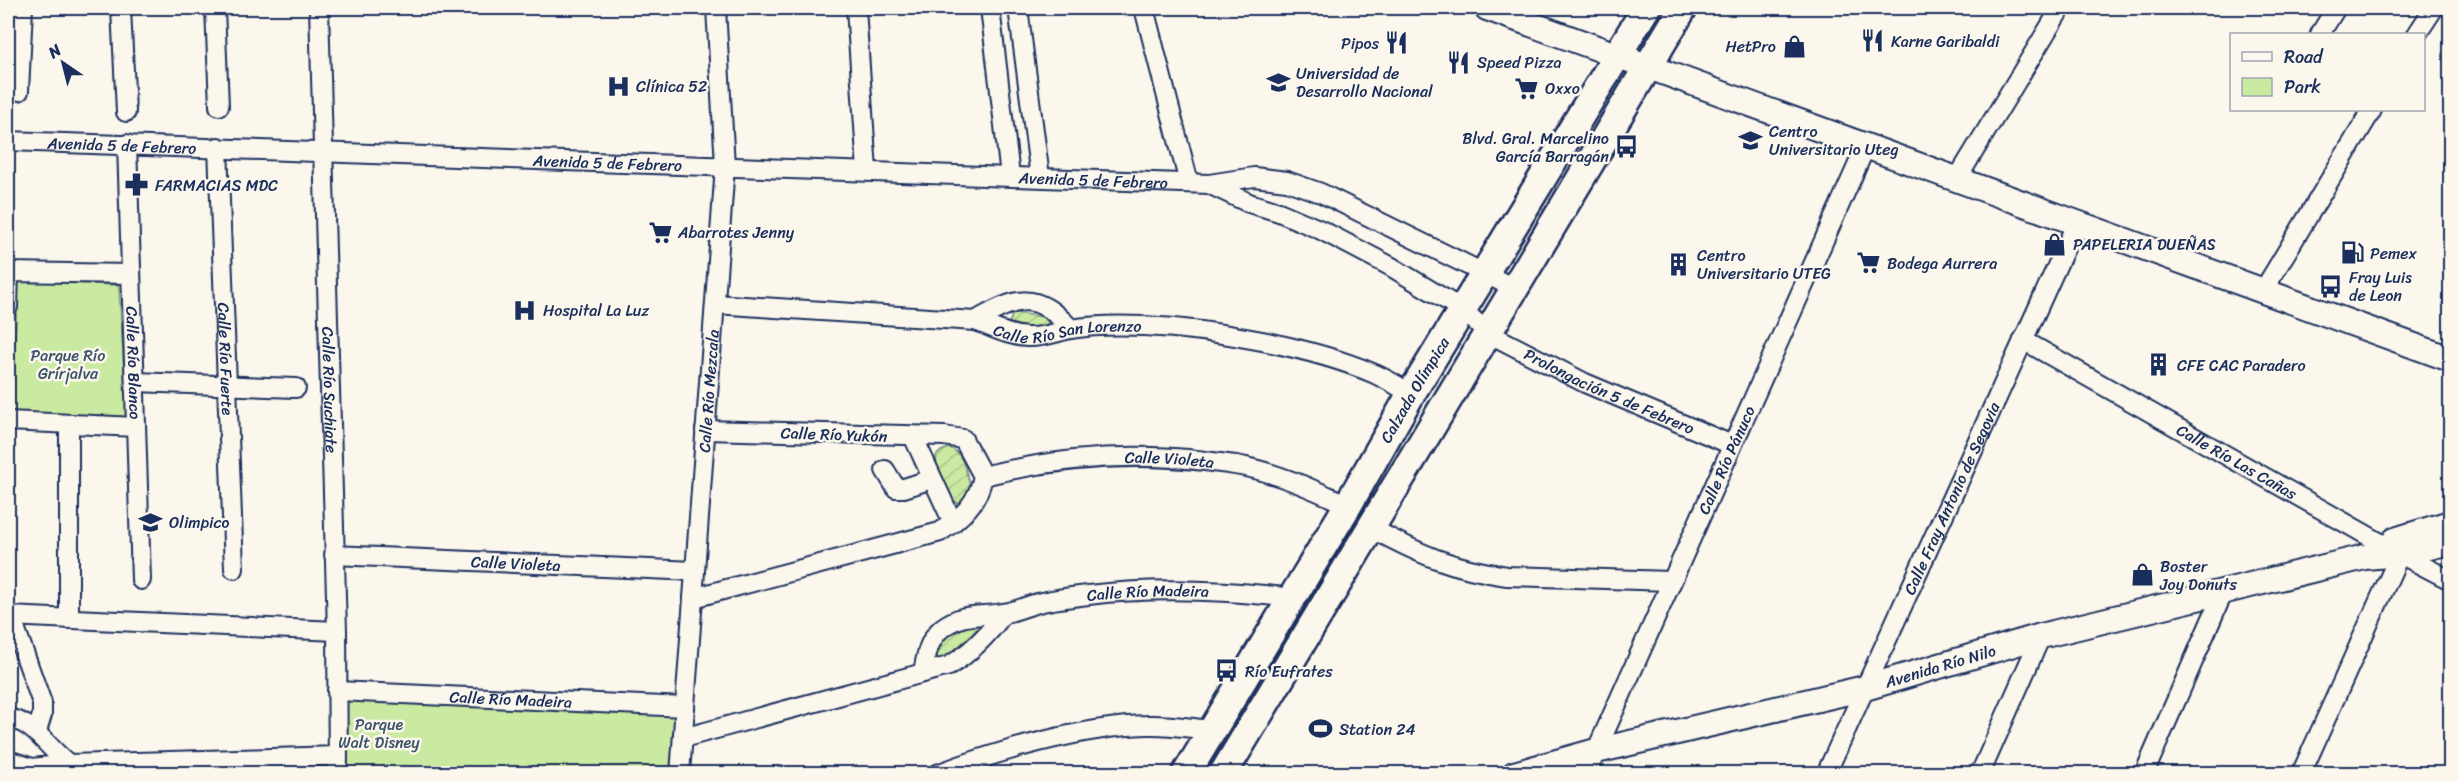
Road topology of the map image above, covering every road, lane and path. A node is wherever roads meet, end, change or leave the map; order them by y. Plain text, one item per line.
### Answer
1 (23, 8) edge
2 (121, 8) edge
3 (215, 8) edge
4 (319, 8) edge
5 (716, 8) edge
6 (855, 8) edge
7 (990, 8) edge
8 (1018, 8) edge
9 (1144, 8) edge
10 (1487, 8) edge
11 (1646, 8) edge
12 (1683, 8) edge
13 (2061, 8) edge
14 (2336, 8) edge
15 (2434, 8) edge
16 (2321, 33) edge
17 (2419, 33) edge
18 (1618, 55) junction
19 (1647, 66) junction
20 (19, 91) dead end
21 (219, 106) dead end
22 (2372, 111) edge
23 (126, 112) dead end
24 (8, 141) edge
25 (128, 144) junction
26 (1866, 146) junction
27 (218, 147) junction
28 (323, 152) junction
29 (725, 166) junction
30 (867, 171) junction
31 (1010, 176) junction
32 (1040, 177) junction
33 (1957, 179) junction
34 (1189, 183) junction
35 (1209, 184) junction
36 (2077, 222) junction
37 (1485, 273) junction
38 (131, 274) junction
39 (1514, 288) junction
40 (2263, 291) junction
41 (715, 304) junction
42 (8, 307) edge
43 (1463, 310) junction
44 (975, 321) junction
45 (1071, 329) junction
46 (1488, 333) junction
47 (2023, 340) junction
48 (2451, 359) edge
49 (135, 382) junction
50 (228, 386) junction
51 (296, 388) dead end
52 (1412, 394) junction
53 (8, 421) edge
54 (69, 424) junction
55 (136, 426) junction
56 (705, 430) junction
57 (913, 436) junction
58 (1732, 445) junction
59 (885, 470) dead end
60 (983, 476) junction
61 (932, 479) junction
62 (1348, 505) junction
63 (952, 523) junction
64 (2451, 523) edge
65 (1371, 528) junction
66 (2451, 542) edge
67 (2383, 552) junction
68 (334, 555) junction
69 (234, 569) dead end
70 (695, 571) junction
71 (141, 580) dead end
72 (2451, 580) edge
73 (1671, 581) junction
74 (2223, 593) junction
75 (693, 598) junction
76 (1293, 598) junction
77 (1004, 613) junction
78 (9, 616) edge
79 (69, 619) junction
80 (337, 631) junction
81 (2041, 636) junction
82 (923, 673) junction
83 (1865, 688) junction
84 (337, 691) junction
85 (685, 707) junction
86 (8, 718) edge
87 (1211, 730) junction
88 (37, 731) junction
89 (682, 738) junction
90 (1596, 752) junction
91 (8, 760) edge
92 (69, 764) junction
93 (338, 765) edge
94 (973, 767) edge
95 (2301, 773) edge
96 (680, 774) edge
97 (937, 774) edge
98 (1186, 774) edge
99 (1223, 774) edge
100 (1514, 774) edge
101 (1586, 774) edge
102 (1826, 774) edge
103 (1980, 774) edge
104 (2144, 774) edge

1 - 20 street
2 - 23 street
3 - 21 street
4 - 28 street, Calle Río Suchiate
5 - 29 street, Calle Río Mezcala
6 - 30 street
7 - 31 street
8 - 32 street
9 - 34 street
10 - 18 main road
11 - 18 main road, Calzada Olímpica
12 - 19 main road, Calzada Olímpica
13 - 33 street
14 - 16 street
15 - 17 street
18 - 19 main road
18 - 37 main road, Calzada Olímpica
19 - 26 main road
19 - 39 main road, Calzada Olímpica
22 - 40 street
24 - 25 street, Avenida 5 de Febrero
25 - 27 street, Avenida 5 de Febrero
25 - 38 street, Calle Río Blanco
26 - 33 main road
26 - 58 street, Calle Río Pánuco
27 - 28 street, Avenida 5 de Febrero
27 - 50 street, Calle Río Fuerte
28 - 29 street, Avenida 5 de Febrero
28 - 68 street, Calle Río Suchiate
29 - 30 street, Avenida 5 de Febrero
29 - 41 street, Calle Río Mezcala
30 - 31 street, Avenida 5 de Febrero
31 - 32 street, Avenida 5 de Febrero
32 - 34 street, Avenida 5 de Febrero
33 - 36 main road
34 - 35 street, Avenida 5 de Febrero
35 - 37 street, Avenida 5 de Febrero
35 - 43 street, Avenida 5 de Febrero
36 - 40 main road
36 - 47 street, Calle Fray Antonio de Segovia
37 - 39 street, Avenida 5 de Febrero
37 - 43 main road, Calzada Olímpica
38 - 42 street
38 - 49 street, Calle Río Blanco
39 - 46 main road, Calzada Olímpica
40 - 48 main road
41 - 44 street, Calle Río San Lorenzo
41 - 56 street, Calle Río Mezcala
43 - 46 street, Avenida 5 de Febrero
43 - 52 main road, Calzada Olímpica
44 - 45 street, Calle Río San Lorenzo
44 - 45 street
45 - 52 street, Calle Río San Lorenzo
46 - 58 street, Prolongación 5 de Febrero
46 - 65 main road, Calzada Olímpica
47 - 67 street, Calle Río Las Cañas
47 - 83 street, Calle Fray Antonio de Segovia
49 - 50 street
49 - 55 street, Calle Río Blanco
50 - 51 street
50 - 69 street, Calle Río Fuerte
52 - 62 main road, Calzada Olímpica
53 - 54 street
54 - 55 street
54 - 79 street
55 - 71 street, Calle Río Blanco
56 - 57 street, Calle Río Yukón
56 - 70 street, Calle Río Mezcala
57 - 60 street, Calle Río Yukón
57 - 61 street
58 - 73 street, Calle Río Pánuco
59 - 61 street
60 - 62 street, Calle Violeta
60 - 63 street
61 - 63 street
62 - 76 main road, Calzada Olímpica
63 - 75 street
64 - 67 main road, Avenida Río Nilo
65 - 73 street
65 - 99 main road, Calzada Olímpica
66 - 67 main road, Avenida Río Nilo
67 - 72 street, Calle Río Las Cañas
67 - 74 main road, Avenida Río Nilo
67 - 95 street
68 - 70 street, Calle Violeta
68 - 80 street, Calle Río Suchiate
70 - 75 street, Calle Río Mezcala
73 - 90 street, Calle Río Pánuco
74 - 81 main road, Avenida Río Nilo
74 - 104 street
75 - 85 street, Calle Río Mezcala
76 - 77 street, Calle Río Madeira
76 - 87 main road, Calzada Olímpica
77 - 82 street
77 - 82 street, Calle Río Madeira
78 - 79 street
78 - 88 street
79 - 80 street
80 - 84 street, Calle Río Suchiate
81 - 83 main road, Avenida Río Nilo
81 - 103 street
82 - 89 street
83 - 90 main road, Avenida Río Nilo
83 - 102 street, Calle Fray Antonio de Segovia
84 - 85 street, Calle Río Madeira
84 - 93 street, Calle Río Suchiate
85 - 89 street, Calle Río Mezcala
86 - 88 street
87 - 94 street
87 - 98 main road, Calzada Olímpica
88 - 92 street
89 - 96 street, Calle Río Mezcala
90 - 100 main road, Avenida Río Nilo
90 - 101 street, Calle Río Pánuco
91 - 92 street
92 - 93 street
94 - 97 street

